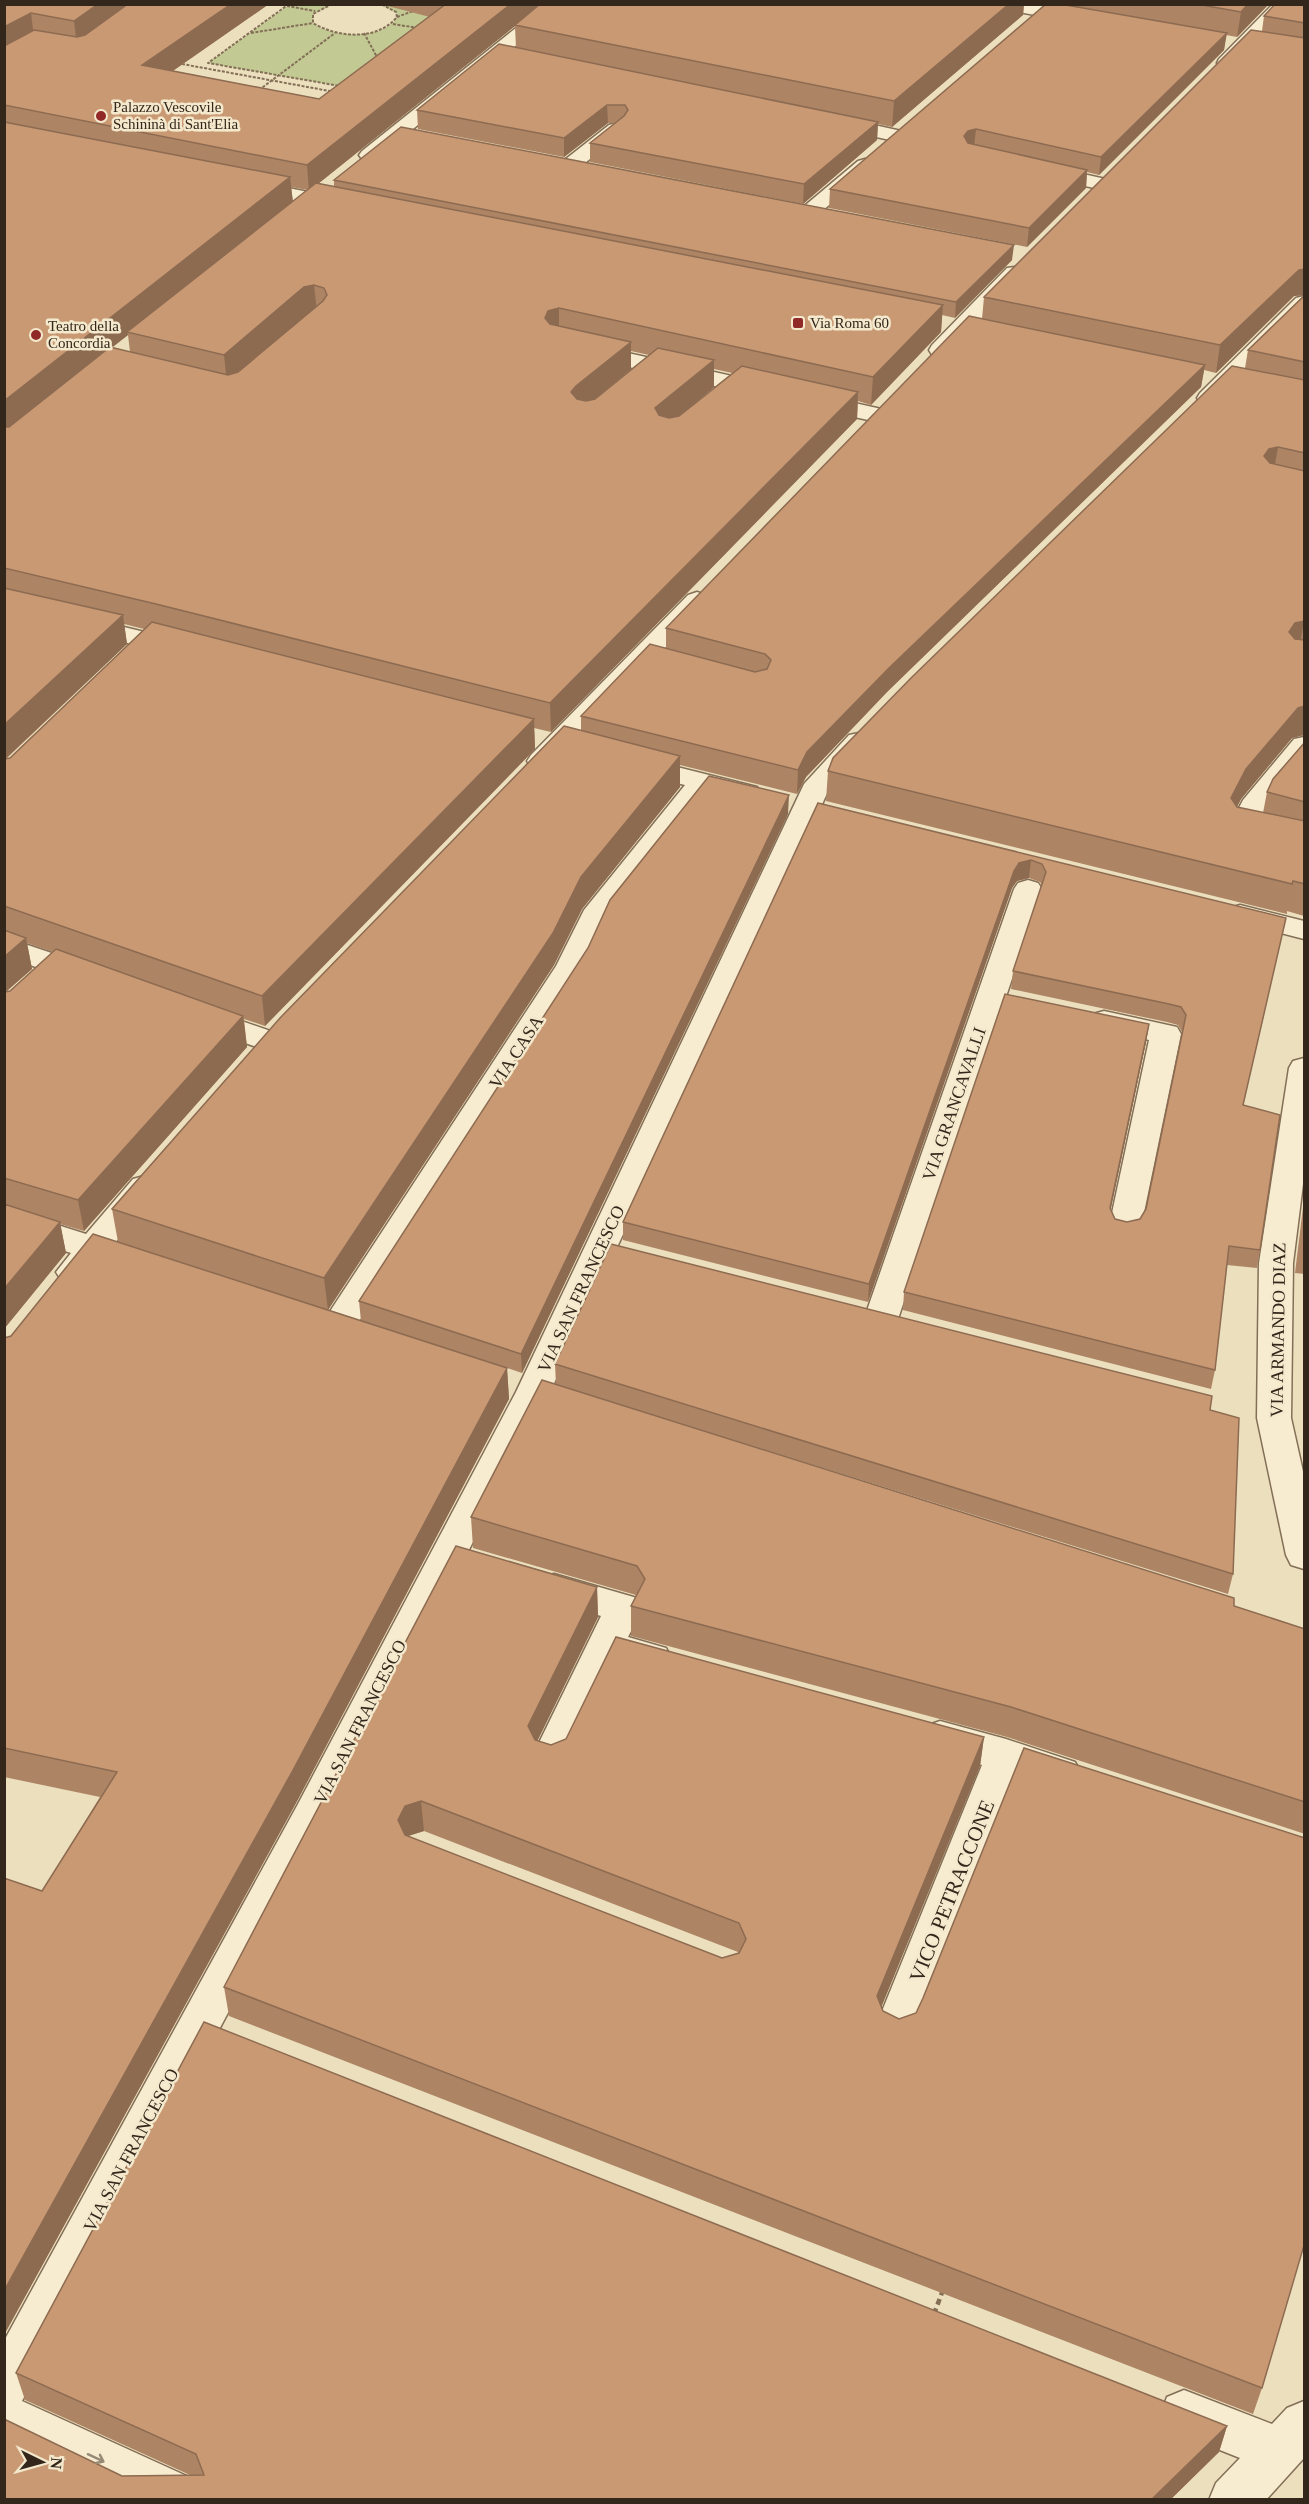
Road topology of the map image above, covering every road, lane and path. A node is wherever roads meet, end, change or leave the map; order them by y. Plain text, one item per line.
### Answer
1 (332, 4) edge
2 (381, 4) edge
3 (558, 4) edge
4 (1002, 4) edge
5 (1284, 4) edge
6 (288, 5) edge
7 (1046, 8) edge
8 (416, 10) dead end
9 (316, 11) junction
10 (397, 16) junction
11 (1101, 21) edge
12 (313, 23) junction
13 (392, 24) junction
14 (1024, 27) edge
15 (419, 28) edge
16 (249, 33) junction
17 (335, 33) junction
18 (364, 33) junction
19 (496, 54) junction
20 (519, 59) edge
21 (182, 64) edge
22 (381, 66) edge
23 (278, 75) junction
24 (1210, 78) edge
25 (272, 80) junction
26 (341, 86) edge
27 (255, 92) edge
28 (339, 92) edge
29 (818, 119) edge
30 (917, 120) edge
31 (616, 129) edge
32 (397, 133) junction
33 (899, 135) junction
34 (420, 137) edge
35 (546, 161) edge
36 (1021, 165) edge
37 (568, 166) junction
38 (351, 170) edge
39 (591, 170) edge
40 (223, 181) edge
41 (333, 184) edge
42 (314, 199) junction
43 (360, 208) edge
44 (786, 208) edge
45 (1080, 208) edge
46 (809, 212) junction
47 (296, 214) edge
48 (831, 217) edge
49 (1033, 256) edge
50 (1305, 303) edge
51 (569, 347) edge
52 (653, 365) junction
53 (923, 368) edge
54 (736, 384) junction
55 (628, 386) edge
56 (711, 404) edge
57 (876, 416) edge
58 (1189, 417) edge
59 (718, 579) edge
60 (4, 605) edge
61 (206, 654) edge
62 (882, 717) edge
63 (523, 736) edge
64 (1305, 745) edge
65 (568, 748) junction
66 (613, 759) edge
67 (524, 779) edge
68 (702, 782) junction
69 (800, 806) junction
70 (1305, 843) edge
71 (1028, 890) dead end
72 (1215, 908) edge
73 (1305, 930) edge
74 (4, 946) edge
75 (57, 965) junction
76 (113, 985) edge
77 (31, 989) edge
78 (181, 1009) edge
79 (1072, 1014) edge
80 (272, 1042) edge
81 (1305, 1068) edge
82 (162, 1166) edge
83 (4, 1219) edge
84 (1125, 1227) edge
85 (92, 1248) junction
86 (600, 1248) junction
87 (634, 1256) edge
88 (136, 1262) edge
89 (56, 1293) edge
90 (848, 1311) edge
91 (303, 1317) edge
92 (881, 1319) junction
93 (337, 1328) junction
94 (916, 1328) edge
95 (369, 1339) edge
96 (500, 1381) edge
97 (533, 1392) junction
98 (567, 1403) edge
99 (1305, 1555) edge
100 (524, 1579) edge
101 (605, 1646) junction
102 (685, 1668) edge
103 (903, 1727) edge
104 (1006, 1755) junction
105 (551, 1757) edge
106 (1097, 1785) edge
107 (897, 2026) edge
108 (946, 2283) edge
109 (934, 2314) edge
110 (4, 2388) edge
111 (1146, 2398) edge
112 (4, 2416) edge
113 (1292, 2438) edge
114 (184, 2499) edge
115 (1233, 2499) edge

1 - 9 path
2 - 10 path
3 - 19 street
4 - 7 street
5 - 24 street
6 - 9 path
6 - 16 path
7 - 11 street
7 - 14 street
8 - 10 path
9 - 12 path
10 - 13 path
12 - 16 path
12 - 17 path
13 - 15 path
13 - 18 path
16 - 23 path
17 - 18 path
17 - 23 path
18 - 22 path
19 - 20 street
19 - 32 street
21 - 25 path
23 - 25 path
23 - 26 path
25 - 27 path
25 - 28 path
29 - 33 street
30 - 33 street
31 - 37 street
32 - 34 street
32 - 38 street
33 - 46 street
35 - 37 street
36 - 45 street
37 - 39 street
40 - 42 street
41 - 42 street
42 - 43 street
42 - 47 street
44 - 46 street
46 - 48 street
49 - 53 street
50 - 58 street
51 - 52 street
52 - 54 street
52 - 55 street
54 - 56 street
54 - 57 street
59 - 65 street
60 - 61 street
62 - 69 street, VIA SAN FRANCESCO
63 - 65 street
64 - 70 street
65 - 67 street
66 - 68 street
68 - 69 street
68 - 93 street, VIA CASA
69 - 86 street, VIA SAN FRANCESCO
71 - 92 street, VIA GRANCAVALLI
72 - 73 street
74 - 75 street
75 - 76 street
75 - 77 street
78 - 80 street
79 - 84 street
81 - 99 street, VIA ARMANDO DIAZ
82 - 85 street
83 - 85 street
85 - 88 street
85 - 89 street
86 - 87 street
86 - 97 street, VIA SAN FRANCESCO
90 - 92 street
91 - 93 street
92 - 94 street
93 - 95 street
96 - 97 street
97 - 98 street
97 - 110 street, VIA SAN FRANCESCO
100 - 101 street
101 - 102 street
101 - 105 street
103 - 104 street
104 - 106 street
104 - 107 street, VICO PETRACCONE
108 - 109 path
111 - 113 street
112 -> 114 street
113 - 115 street

